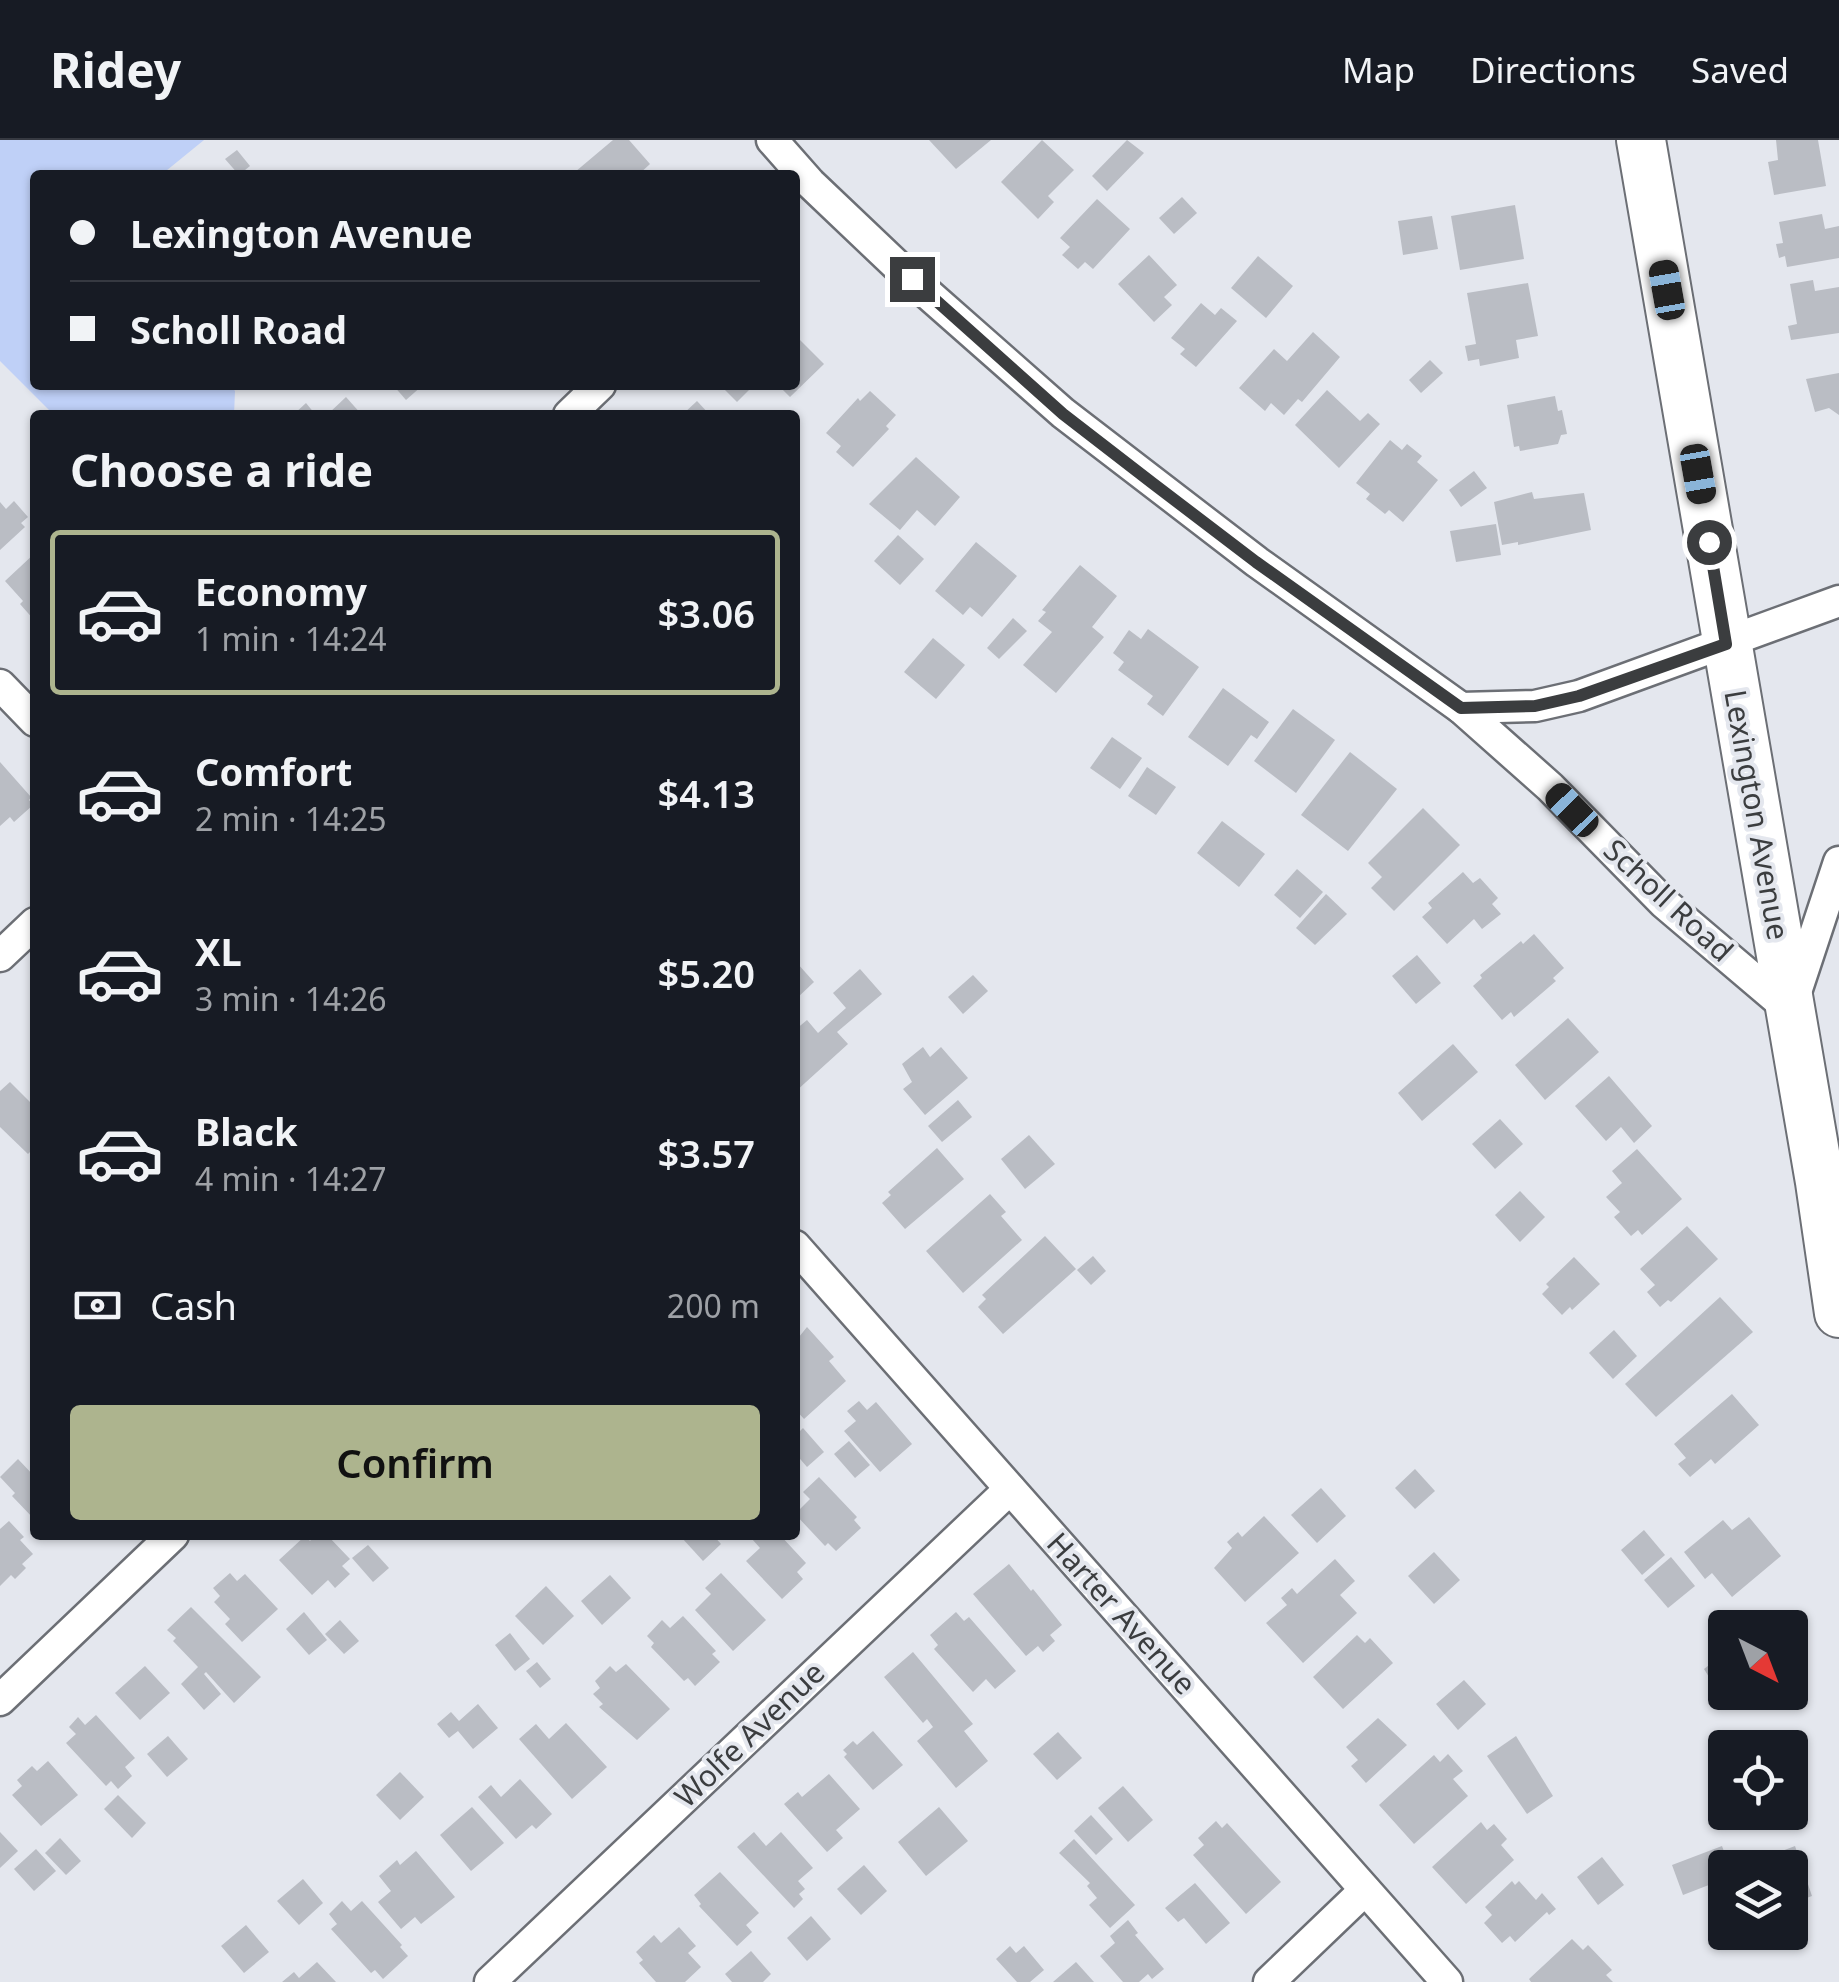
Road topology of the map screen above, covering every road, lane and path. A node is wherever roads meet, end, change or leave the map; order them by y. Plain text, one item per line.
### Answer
1 (772, 140) edge
2 (1642, 140) edge
3 (790, 170) edge
4 (803, 191) edge
5 (595, 390) edge
6 (574, 410) edge
7 (1839, 602) edge
8 (1726, 644) junction
9 (0, 685) edge
10 (1461, 708) junction
11 (30, 716) edge
12 (1839, 862) edge
13 (30, 928) edge
14 (0, 956) edge
15 (1790, 1010) junction
16 (800, 1252) edge
17 (1839, 1313) edge
18 (1010, 1489) junction
19 (169, 1540) edge
20 (0, 1700) edge
21 (1365, 1890) junction
22 (490, 1982) edge
23 (1268, 1982) edge
24 (1447, 1982) edge

1 - 3 street, Scholl Road
2 - 8 main road, Lexington Avenue
4 - 10 street, Scholl Road
5 - 6 street
7 - 8 street
8 - 10 street
8 - 15 main road, Lexington Avenue
9 - 11 street
10 - 15 street, Scholl Road
12 - 15 street
13 - 14 street
15 - 17 main road, Lexington Avenue
16 - 18 street, Harter Avenue
18 - 21 street, Harter Avenue
18 - 22 street, Wolfe Avenue
19 - 20 street
21 - 23 street
21 - 24 street, Harter Avenue

